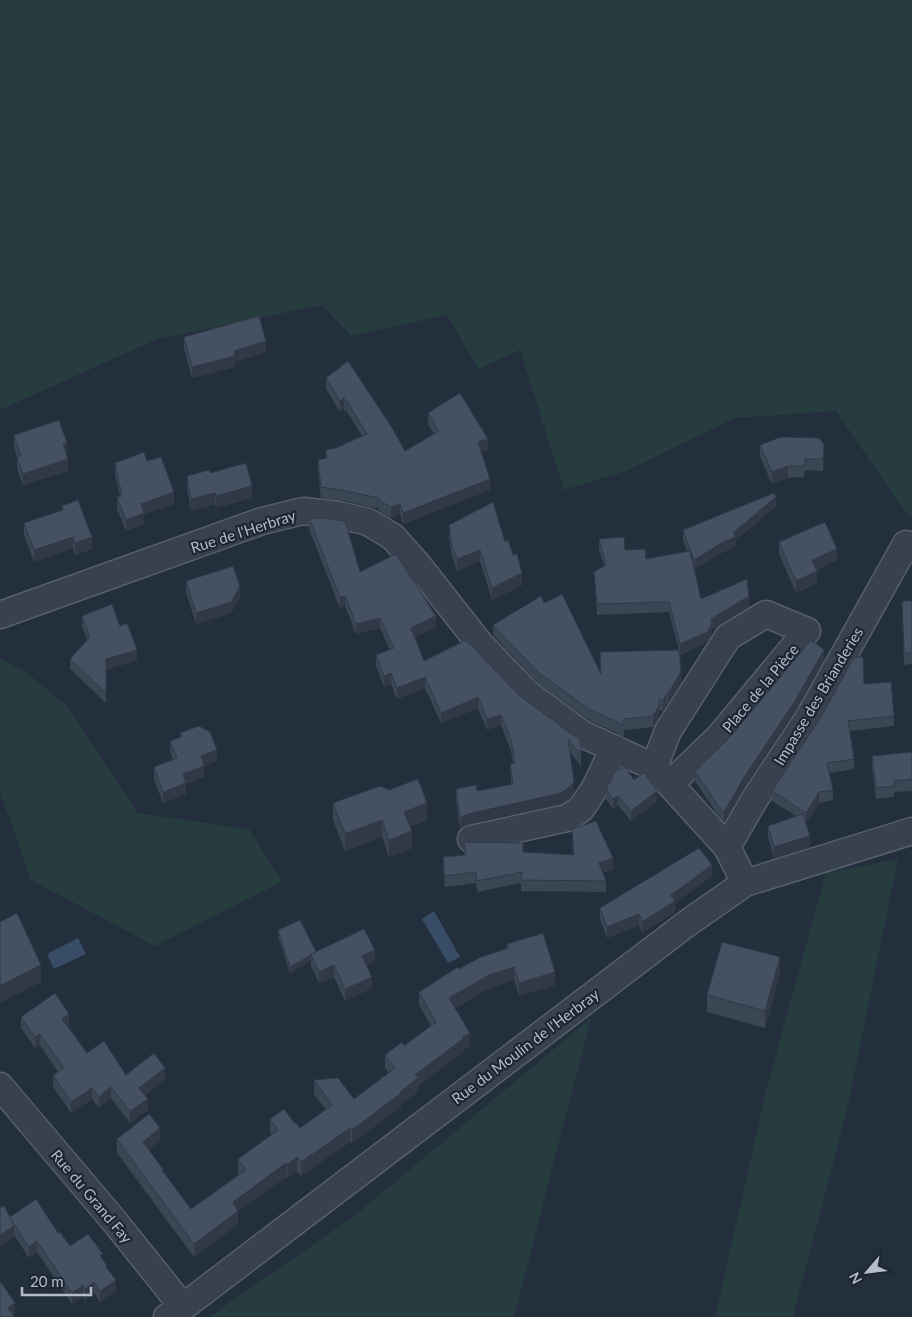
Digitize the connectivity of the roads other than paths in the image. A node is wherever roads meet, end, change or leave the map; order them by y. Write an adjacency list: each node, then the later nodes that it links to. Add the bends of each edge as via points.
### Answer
1 (906, 544): 7 (street, Impasse des Brianderies, via 808,719 756,797)
2 (0, 615): 3 (street, Rue de l'Herbray, via 262,521 304,512 339,515 368,522 393,537 480,644 528,694 582,734)
3 (614, 748): 4 (street, Rue de l'Herbray); 6 (street, via 595,788 574,814)
4 (662, 775): 4 (street, Place de la Pièce, via 668,731 728,637 766,614 807,631 719,737); 7 (street, Rue de l'Herbray)
5 (912, 831): 8 (street, Rue du Moulin de l'Herbray)
6 (471, 839)
7 (728, 847): 8 (street, Rue de l'Herbray)
8 (745, 883): 10 (street, Rue du Moulin de l'Herbray, via 689,922)
9 (0, 1086): 10 (street, Rue du Grand Fay, via 115,1222)
10 (175, 1312)

